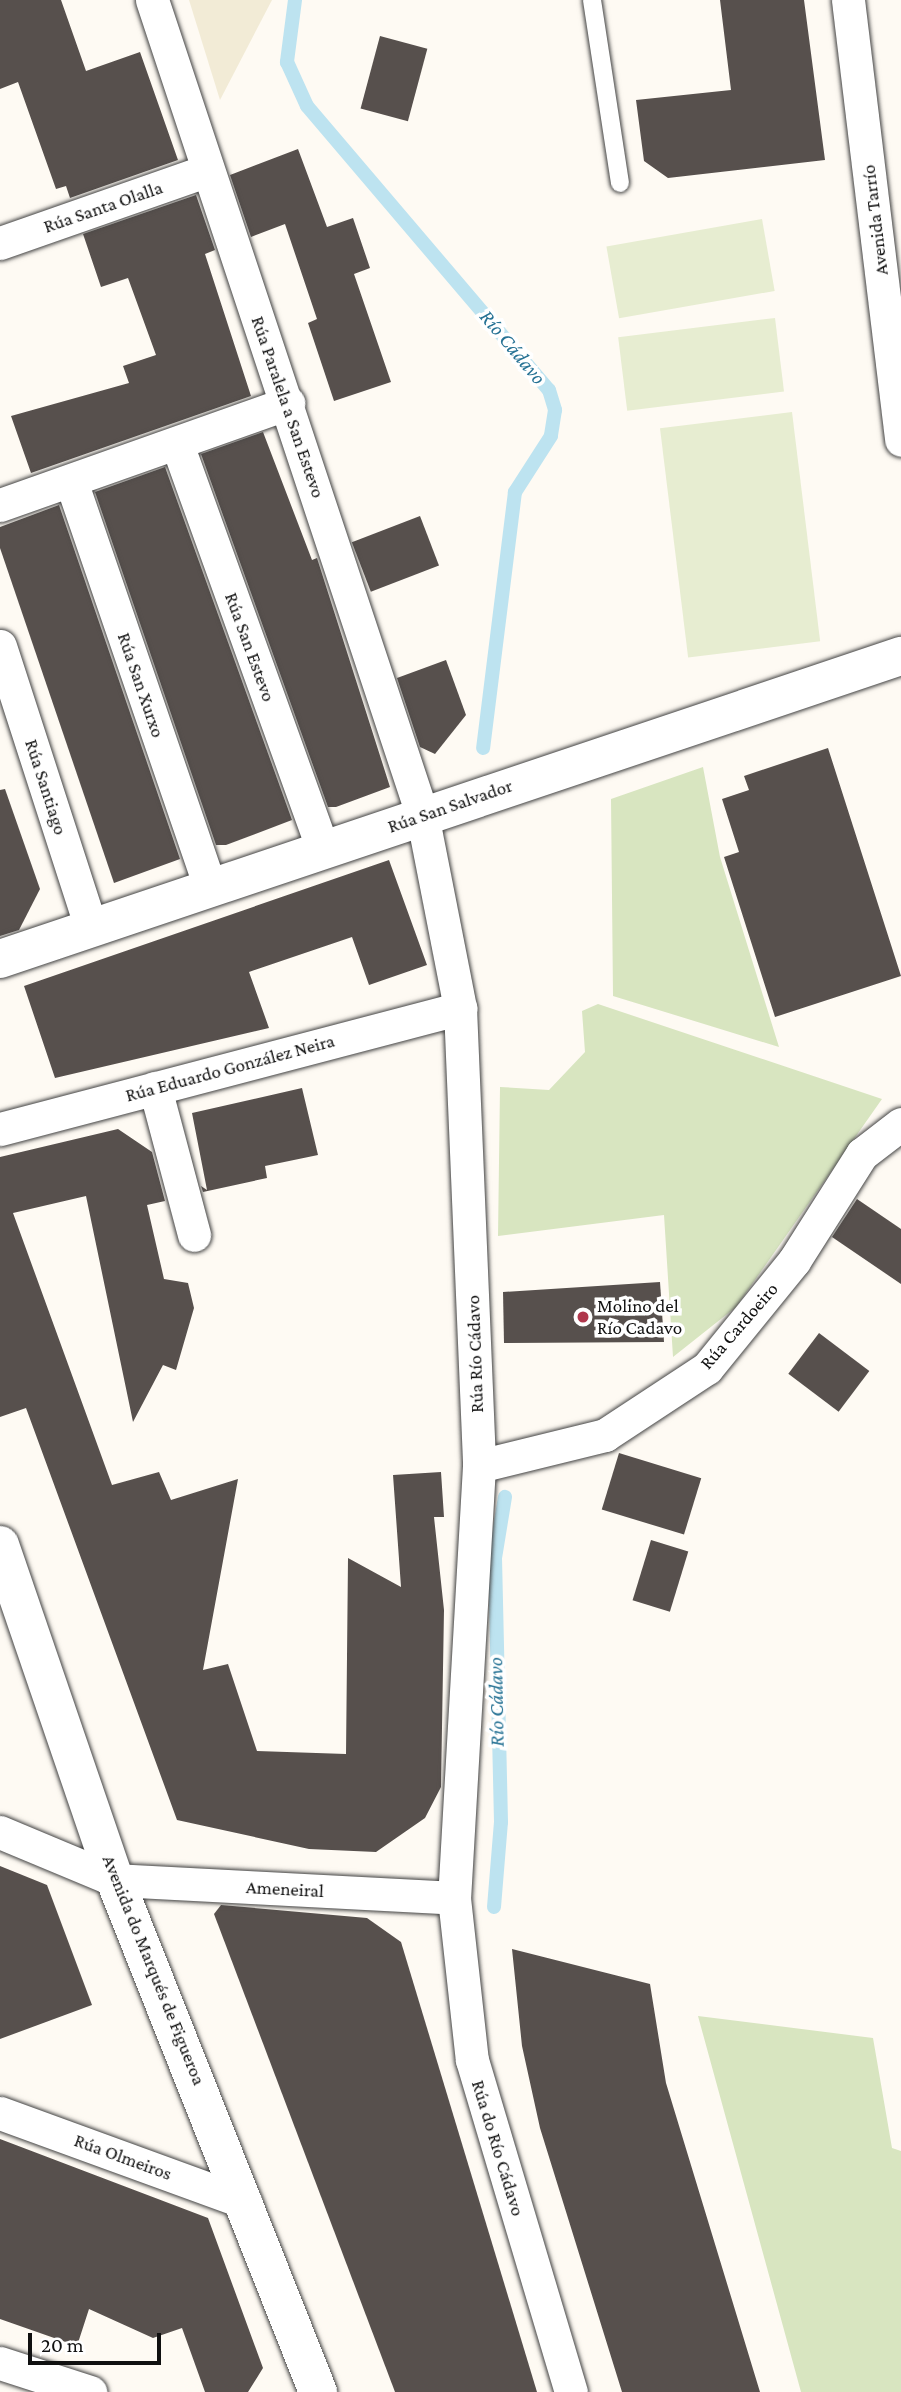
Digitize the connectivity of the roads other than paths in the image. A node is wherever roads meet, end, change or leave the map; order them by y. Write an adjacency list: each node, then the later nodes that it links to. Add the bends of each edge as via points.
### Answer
1 (152, 0): 4 (street, Rúa Paralela a San Estevo)
2 (592, 0): 5 (lane)
3 (848, 0): 8 (street, Avenida Tarrío)
4 (206, 172): 6 (street, Rúa Santa Olalla); 7 (street, Rúa Paralela a San Estevo)
5 (620, 183)
6 (0, 243)
7 (288, 403): 9 (street); 14 (street, Rúa Paralela a San Estevo)
8 (901, 440)
9 (177, 444): 10 (street); 15 (street, Rúa San Estevo)
10 (71, 481): 11 (street); 16 (street, Rúa San Xurxo)
11 (0, 505)
12 (0, 646): 17 (street, Rúa Santiago)
13 (901, 656): 14 (street, Rúa San Salvador)
14 (422, 814): 15 (street, Rúa San Salvador); 19 (street, Rúa Río Cádavo)
15 (323, 850): 16 (street, Rúa San Salvador)
16 (211, 889): 17 (street, Rúa San Salvador)
17 (92, 928): 18 (street, Rúa San Salvador)
18 (0, 959)
19 (460, 1008): 20 (street, Rúa Eduardo González Neira); 24 (street, Rúa Río Cádavo)
20 (155, 1088): 22 (street, Rúa Eduardo González Neira); 23 (street)
21 (901, 1124): 24 (street, Rúa Cardoeiro, via 862,1154 794,1261 708,1368 604,1435)
22 (0, 1129)
23 (194, 1235)
24 (479, 1466): 28 (street, Rúa Río Cádavo)
25 (0, 1545): 27 (street, Avenida do Marqués de Figueroa)
26 (0, 1832): 27 (street, Ameneiral)
27 (115, 1880): 28 (street, Ameneiral); 30 (street, Avenida do Marqués de Figueroa)
28 (454, 1898): 34 (street, Rúa do Río Cádavo, via 472,2060)
29 (0, 2113): 30 (street, Rúa Olmeiros)
30 (245, 2202): 33 (street, Avenida do Marqués de Figueroa)
31 (0, 2363): 32 (street)
32 (90, 2392)
33 (317, 2392)
34 (571, 2392)

